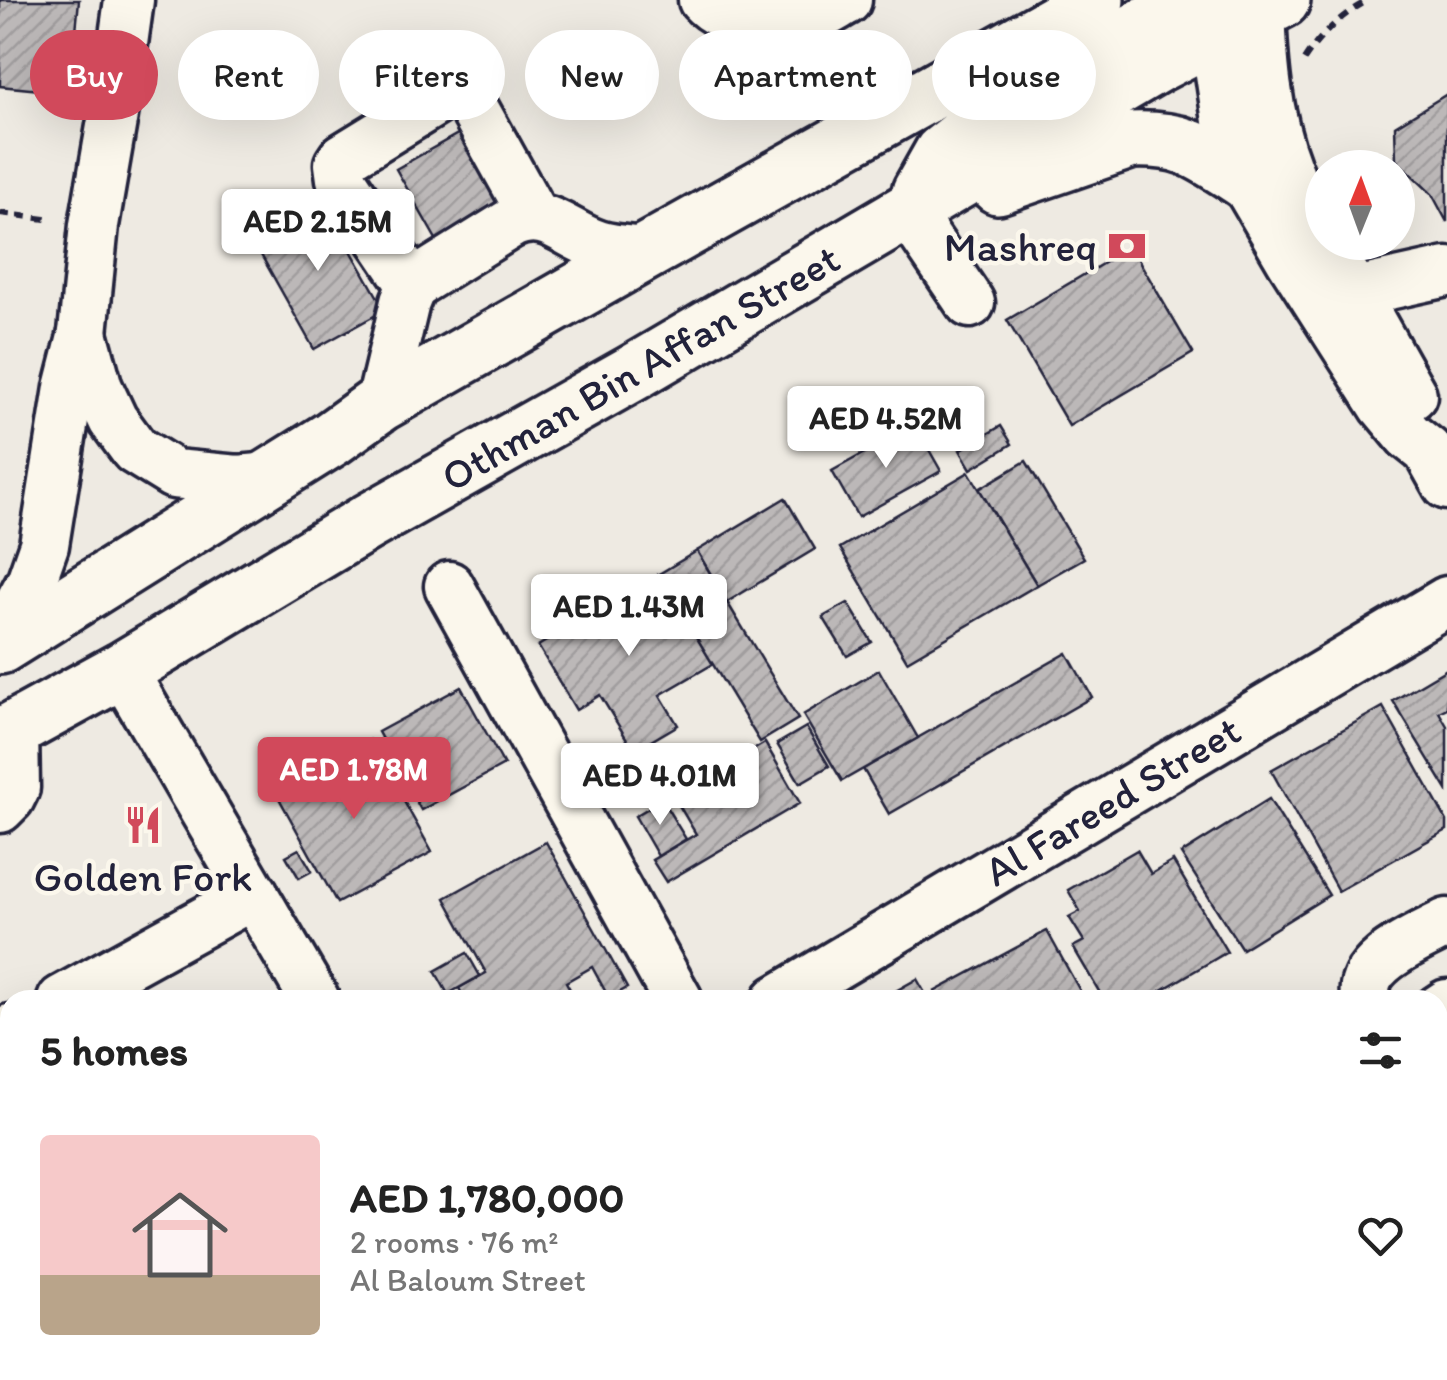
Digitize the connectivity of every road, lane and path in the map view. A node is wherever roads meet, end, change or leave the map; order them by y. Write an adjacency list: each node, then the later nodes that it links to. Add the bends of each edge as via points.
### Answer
1 (129, 0): 13 (street)
2 (702, 0): 3 (street, via 769,25 810,19)
3 (847, 0)
4 (1096, 0): 7 (main road)
5 (1268, 4): 6 (main road, Othman Bin Affan Street); 9 (street, via 1264,77 1286,168)
6 (1201, 12): 8 (street); 10 (main road, Othman Bin Affan Street, via 1156,65)
7 (1050, 18): 14 (main road)
8 (1244, 180): 10 (main road, via 1184,144 1132,140); 22 (street, via 1384,406)
9 (1305, 207)
10 (909, 212): 19 (street); 27 (main road, Othman Bin Affan Street, via 352,530)
11 (0, 213): 13 (path)
12 (534, 216): 14 (street, via 602,246); 17 (street); 17 (street, via 468,98 447,94 339,164 341,178)
13 (94, 225): 20 (street)
14 (646, 252): 21 (main road)
15 (1336, 260): 18 (street)
16 (1446, 273): 18 (street)
17 (412, 285): 21 (street)
18 (1356, 292): 22 (street, via 1419,410)
19 (970, 303)
20 (84, 334): 23 (street, via 98,388 135,450 174,474); 26 (street, via 68,388 44,545)
21 (381, 403): 23 (main road)
22 (1441, 471)
23 (270, 476): 26 (main road)
24 (449, 586): 34 (street)
25 (1447, 601): 35 (street, Al Fareed Street)
26 (0, 642)
27 (122, 670): 28 (main road, Othman Bin Affan Street); 30 (street)
28 (7, 733): 29 (street, via 15,788)
29 (0, 808)
30 (254, 894): 32 (street); 33 (street)
31 (1447, 923): 36 (street, via 1378,962)
32 (80, 990)
33 (309, 990)
34 (672, 990)
35 (794, 990)
36 (1364, 990)

